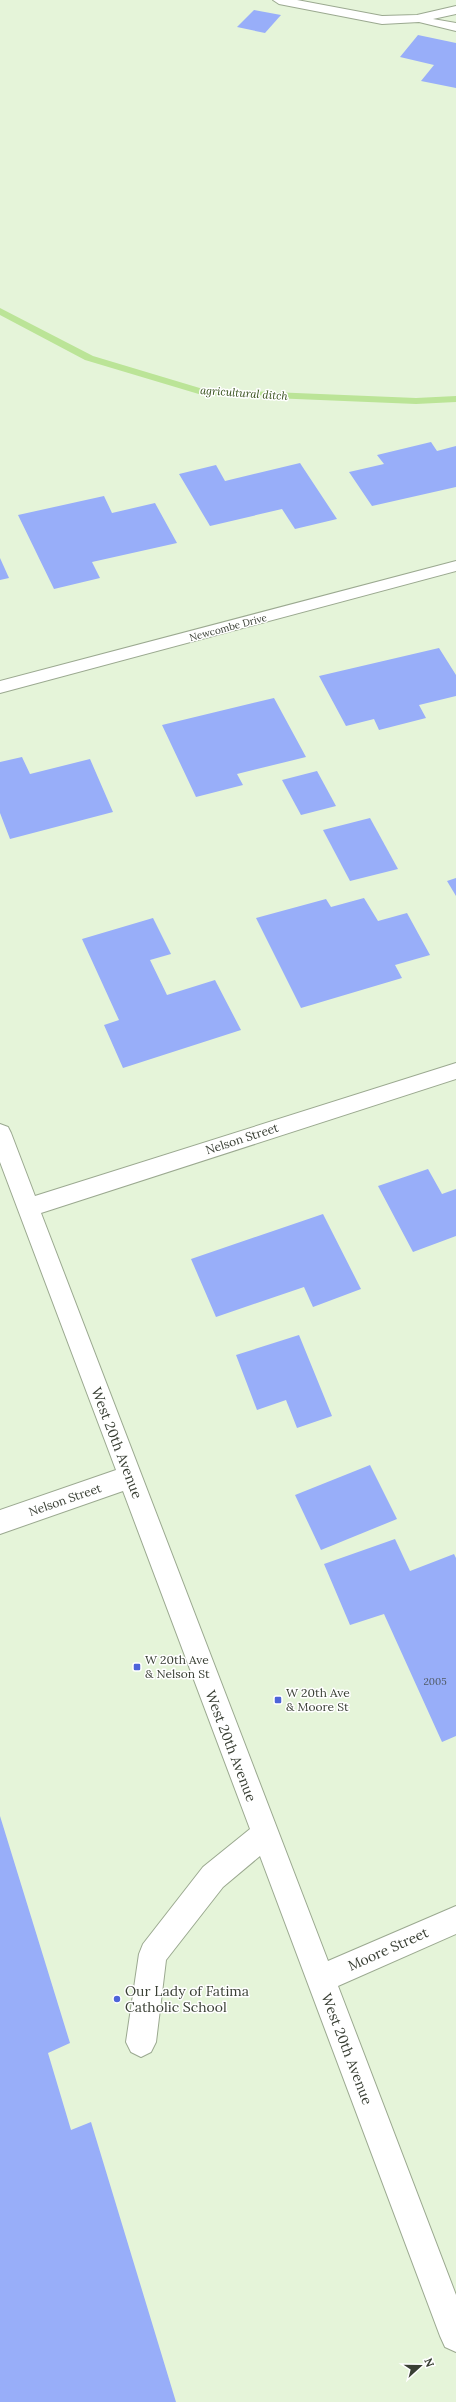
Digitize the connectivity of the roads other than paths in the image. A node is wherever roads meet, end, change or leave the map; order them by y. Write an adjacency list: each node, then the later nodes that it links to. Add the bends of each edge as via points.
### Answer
1 (279, 0): 3 (street, via 382,20)
2 (456, 10): 3 (street)
3 (417, 19): 4 (street)
4 (456, 27)
5 (456, 566): 6 (street, Newcombe Drive)
6 (0, 687)
7 (456, 1071): 9 (street, Nelson Street)
8 (0, 1133): 9 (street, West 20th Avenue)
9 (28, 1208): 10 (street, West 20th Avenue)
10 (130, 1477): 11 (street, Nelson Street); 12 (street, West 20th Avenue)
11 (0, 1522)
12 (264, 1834): 14 (street, West 20th Avenue); 15 (street, via 213,1877 153,1954)
13 (456, 1920): 14 (street, Moore Street)
14 (320, 1979): 16 (street, West 20th Avenue)
15 (141, 2042)
16 (456, 2336)

